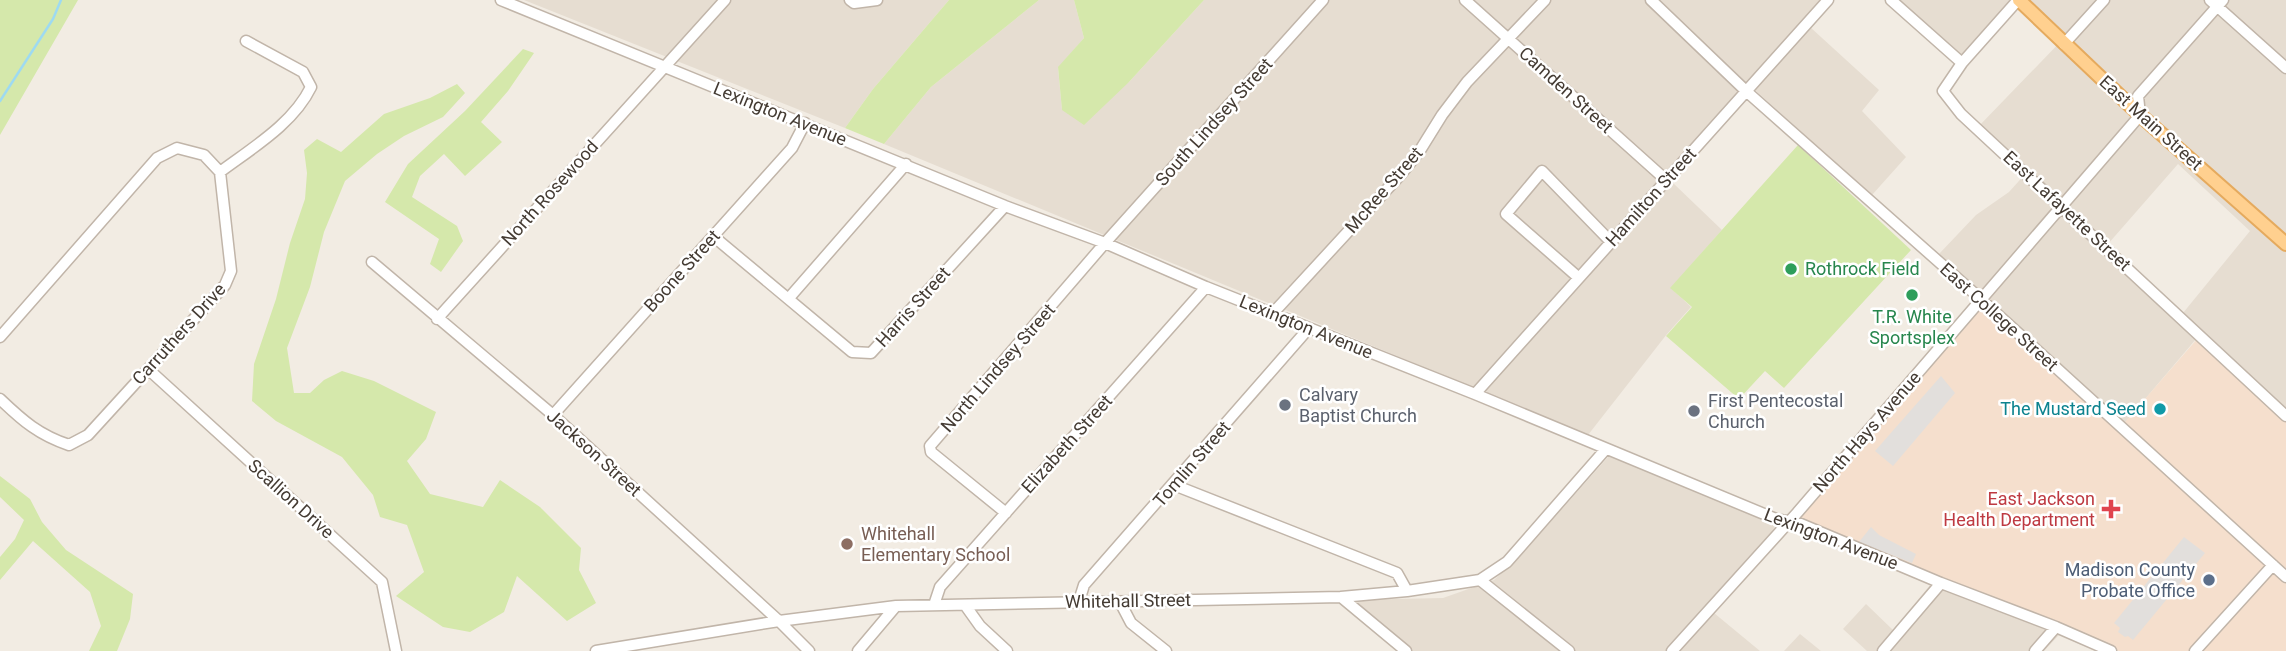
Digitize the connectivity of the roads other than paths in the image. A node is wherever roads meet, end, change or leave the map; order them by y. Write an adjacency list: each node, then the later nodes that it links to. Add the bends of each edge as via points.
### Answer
1 (501, 0): 18 (street, Lexington Avenue)
2 (726, 0): 18 (street, North Rosewood)
3 (850, 0): 4 (street)
4 (877, 0)
5 (1324, 0): 30 (street, South Lindsey Street)
6 (1465, 0): 14 (street, Camden Street)
7 (1545, 0): 14 (street, McRee Street)
8 (1651, 0): 20 (street, East College Street)
9 (1828, 0): 20 (street, Hamilton Street)
10 (1891, 0): 17 (street)
11 (2019, 0): 16 (main road, East Main Street); 17 (street)
12 (2104, 0): 16 (street)
13 (2217, 2): 19 (street); 21 (street, via 2138,96)
14 (1509, 39): 25 (street, Camden Street); 37 (street, McRee Street, via 1466,82 1402,173)
15 (246, 41): 24 (street, via 303,72 311,87 280,126)
16 (2064, 44): 21 (main road, East Main Street)
17 (1962, 63): 27 (street, East Lafayette Street, via 1943,91 1961,114)
18 (663, 68): 22 (street, Lexington Avenue); 38 (street, North Rosewood)
19 (2286, 68)
20 (1746, 91): 25 (street, Hamilton Street); 36 (street, East College Street)
21 (2140, 115): 27 (street, North Hays Avenue); 31 (main road, East Main Street)
22 (805, 123): 23 (street, Lexington Avenue); 28 (street, Boone Street, via 792,148)
23 (906, 164): 26 (street, Lexington Avenue); 35 (street)
24 (220, 172): 40 (street, via 204,155 177,148 157,158); 41 (street, Carruthers Drive, via 228,278)
25 (1666, 180): 29 (street, Hamilton Street)
26 (1005, 206): 30 (street, Lexington Avenue); 35 (street, Harris Street, via 871,353 852,352)
27 (2062, 206): 36 (street, North Hays Avenue); 45 (street, East Lafayette Street)
28 (713, 236): 35 (street, Harris Street); 44 (street, Boone Street)
29 (1611, 242): 33 (street, Hamilton Street); 33 (street, via 1542,171 1506,214)
30 (1105, 243): 34 (street, Lexington Avenue); 48 (street, North Lindsey Street, via 930,446 931,452)
31 (2286, 244)
32 (372, 262): 38 (street, Jackson Street)
33 (1579, 278): 42 (street, Hamilton Street)
34 (1206, 287): 37 (street, Lexington Avenue); 48 (street, Elizabeth Street)
35 (789, 298)
36 (1981, 300): 49 (street, North Hays Avenue); 50 (street, East College Street)
37 (1274, 313): 39 (street, Lexington Avenue)
38 (437, 319): 44 (street, Jackson Street)
39 (1309, 328): 42 (street, Lexington Avenue); 47 (street, Tomlin Street)
40 (0, 337)
41 (148, 369): 43 (street, Carruthers Drive, via 88,435 69,445 46,437); 63 (street, Scallion Drive, via 382,582)
42 (1475, 394): 46 (street, Lexington Avenue)
43 (0, 399)
44 (552, 415): 61 (street, Jackson Street)
45 (2286, 416)
46 (1605, 450): 49 (street, Lexington Avenue); 52 (street, Whitehall Street, via 1507,562)
47 (1174, 485): 54 (street, via 1397,573); 56 (street, Tomlin Street, via 1084,585)
48 (1006, 513): 60 (street, Elizabeth Street, via 940,587)
49 (1790, 521): 53 (street, Lexington Avenue); 71 (street, North Hays Avenue)
50 (2273, 565): 51 (street, East College Street); 75 (street)
51 (2286, 577)
52 (1479, 580): 54 (street, Whitehall Street); 70 (street)
53 (1941, 583): 62 (street, Lexington Avenue); 72 (street)
54 (1407, 591): 55 (street, Whitehall Street)
55 (1341, 597): 57 (street, Whitehall Street); 69 (street)
56 (1079, 601): 57 (street, Whitehall Street); 58 (street, Whitehall Street)
57 (1120, 603): 68 (street, via 1131,623)
58 (965, 605): 60 (street, Whitehall Street); 67 (street)
59 (896, 606): 60 (street, Whitehall Street); 61 (street, Whitehall Street); 66 (street)
60 (934, 606)
61 (779, 621): 64 (street, Whitehall Street); 65 (street, Jackson Street)
62 (2056, 627): 73 (street); 74 (street, Lexington Avenue)
63 (396, 651)
64 (596, 651)
65 (809, 651)
66 (858, 651)
67 (1007, 651)
68 (1166, 651)
69 (1406, 651)
70 (1569, 651)
71 (1672, 651)
72 (1883, 651)
73 (2035, 651)
74 (2111, 651)
75 (2195, 651)

